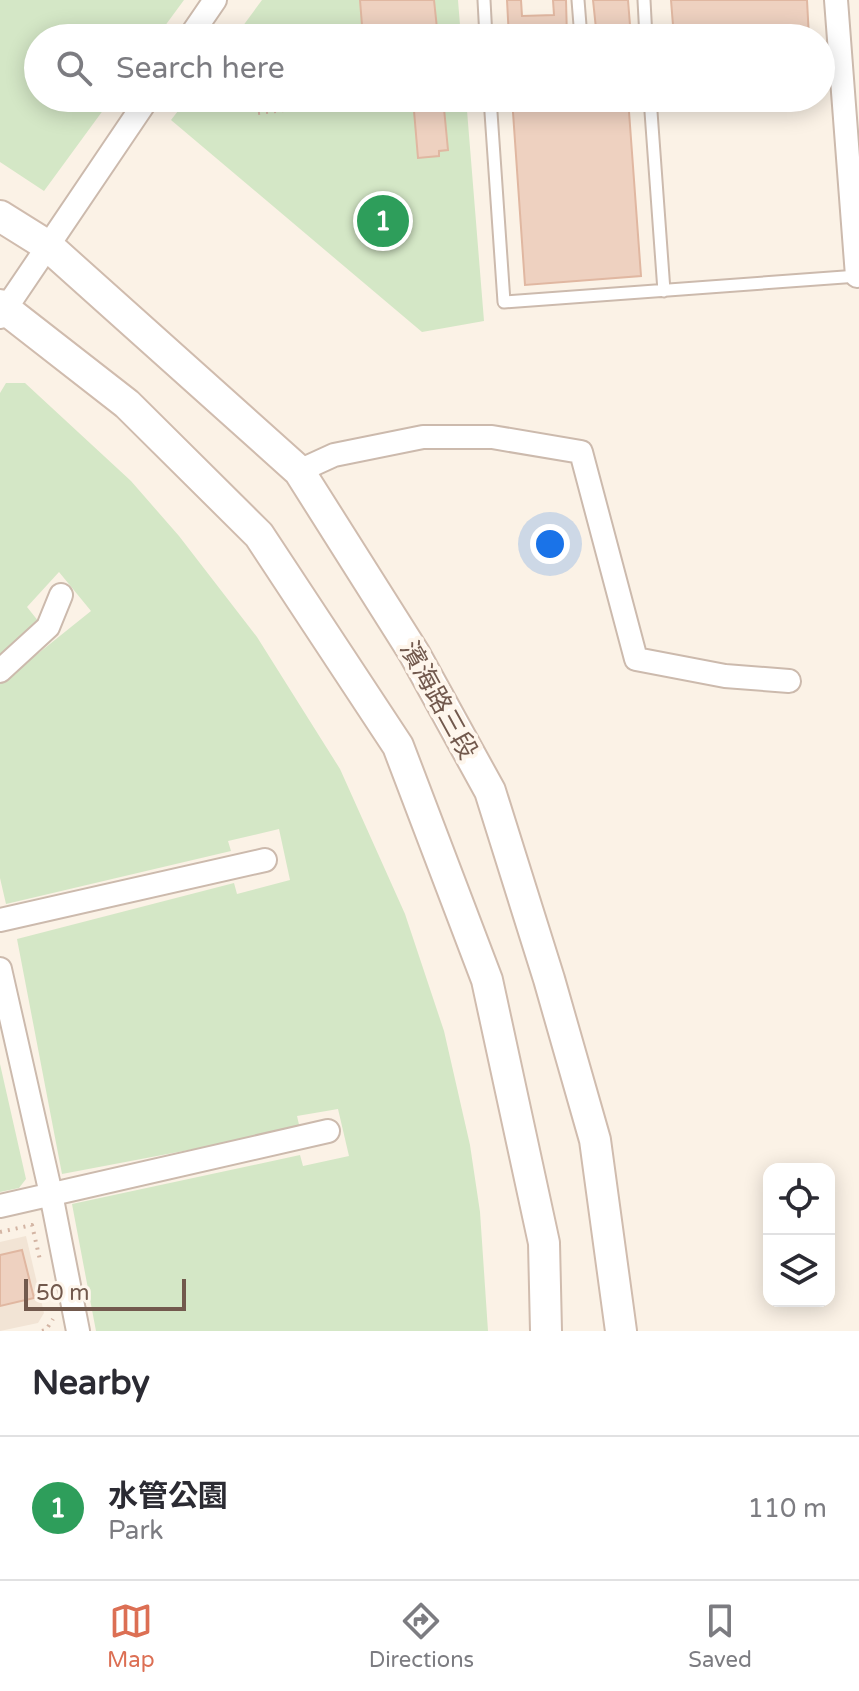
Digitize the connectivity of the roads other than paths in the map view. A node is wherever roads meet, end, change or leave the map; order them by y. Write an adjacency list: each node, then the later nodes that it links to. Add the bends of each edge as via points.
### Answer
1 (215, 0): 6 (street)
2 (484, 0): 7 (lane)
3 (578, 0): 8 (lane)
4 (644, 0): 9 (lane)
5 (836, 0): 15 (street)
6 (199, 24)
7 (485, 24)
8 (580, 24)
9 (645, 24)
10 (139, 112): 14 (street)
11 (491, 112): 16 (lane, via 504,302)
12 (651, 112): 16 (lane)
13 (0, 216): 14 (street, 濱海路三段)
14 (48, 246): 17 (street); 18 (street, 濱海路三段)
15 (858, 276): 16 (lane)
16 (664, 291)
17 (2, 310): 29 (street, via 127,404 259,535 398,746 487,980 544,1243)
18 (299, 471): 21 (street, via 334,455 423,437 492,437 581,452 636,659 725,676); 30 (street, 濱海路三段, via 414,653 490,791 595,1140)
19 (61, 595): 20 (street, via 48,627)
20 (0, 671)
21 (789, 681)
22 (265, 860): 23 (street)
23 (0, 920)
24 (0, 969): 26 (street)
25 (328, 1131): 26 (street)
26 (51, 1194): 27 (street); 28 (street)
27 (0, 1206)
28 (78, 1331)
29 (546, 1331)
30 (621, 1331)

